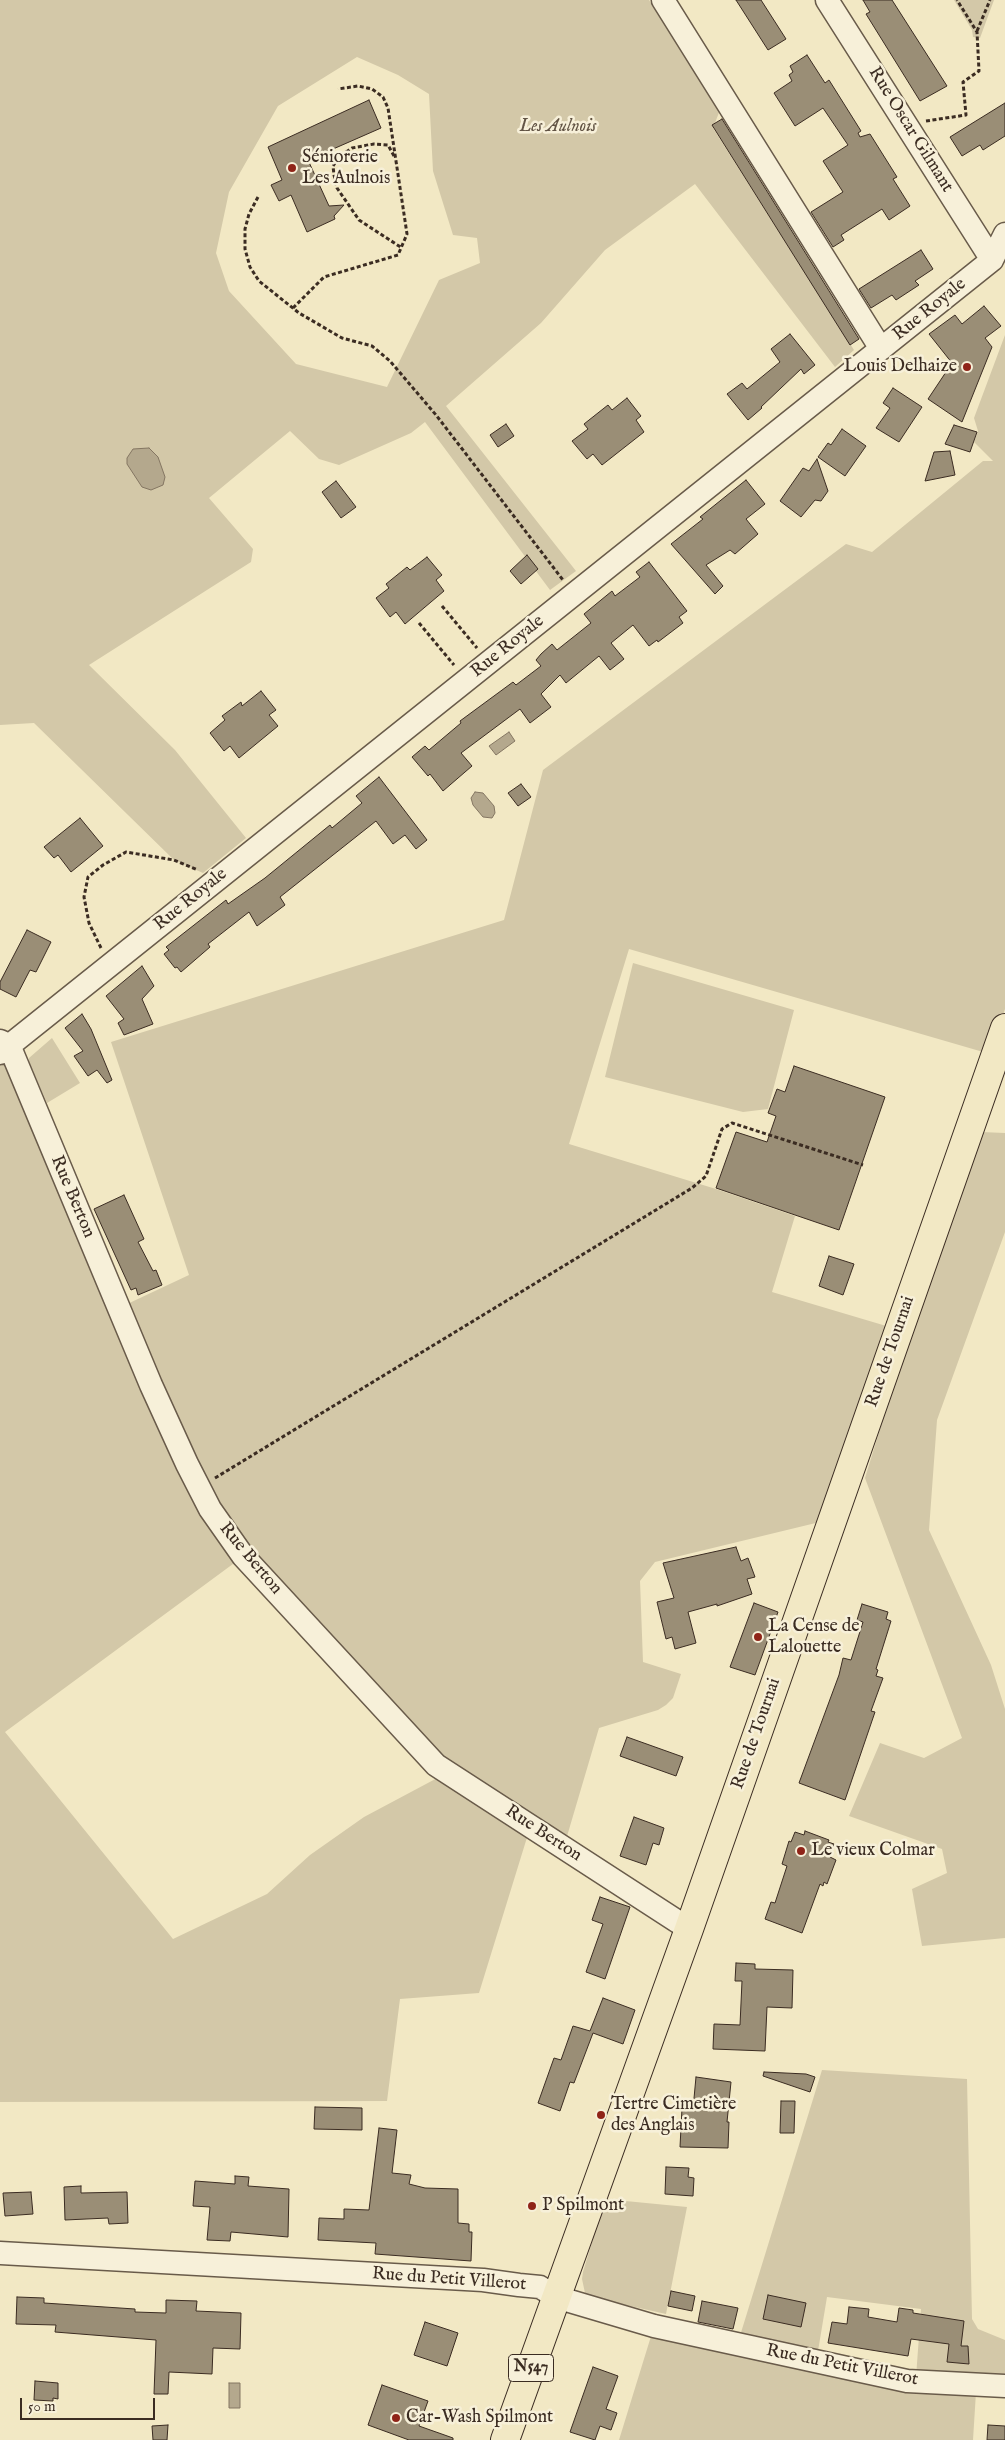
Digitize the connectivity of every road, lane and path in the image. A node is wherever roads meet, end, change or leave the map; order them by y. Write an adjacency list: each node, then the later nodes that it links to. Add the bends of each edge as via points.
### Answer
1 (663, 0): 14 (street)
2 (827, 0): 7 (street, Rue Oscar Gilmant)
3 (958, 0): 5 (path)
4 (990, 0): 5 (path)
5 (977, 32): 7 (path, via 979,71 963,82 966,115)
6 (338, 89): 8 (path, via 358,86 372,89 383,97 388,108)
7 (906, 124): 12 (street, Rue Oscar Gilmant)
8 (395, 158): 11 (path, via 407,234); 11 (path, via 388,145 374,144 352,148 333,166 337,188 359,220)
9 (258, 197): 13 (path, via 245,229 245,249 250,267 259,281)
10 (1005, 234): 12 (street, Rue Royale)
11 (402, 248): 13 (path, via 398,255 324,277)
12 (999, 263): 14 (street, Rue Royale)
13 (292, 308): 15 (path, via 342,338 372,346 390,361)
14 (881, 349): 15 (street, Rue Royale)
15 (574, 594): 18 (street, Rue Royale)
16 (442, 606): 18 (path)
17 (419, 623): 19 (path)
18 (488, 663): 19 (street, Rue Royale)
19 (466, 680): 20 (street, Rue Royale)
20 (216, 880): 21 (street, Rue Royale); 21 (path, via 174,860 126,852 88,877 84,897 93,935)
21 (111, 964): 23 (street, Rue Royale)
22 (1005, 1028): 26 (main road, Rue de Tournai / N547)
23 (3, 1046): 25 (street, Rue Berton, via 151,1386)
24 (863, 1165): 25 (path, via 732,1122 722,1129 706,1176 692,1188)
25 (199, 1487): 26 (street, Rue Berton, via 243,1556 436,1765)
26 (689, 1929): 28 (main road, Rue de Tournai / N547)
27 (0, 2253): 28 (street, Rue du Petit Villerot, via 483,2280 540,2287)
28 (556, 2297): 29 (street, Rue du Petit Villerot, via 654,2326 907,2381); 30 (main road, N547)
29 (1005, 2386)
30 (505, 2440)

